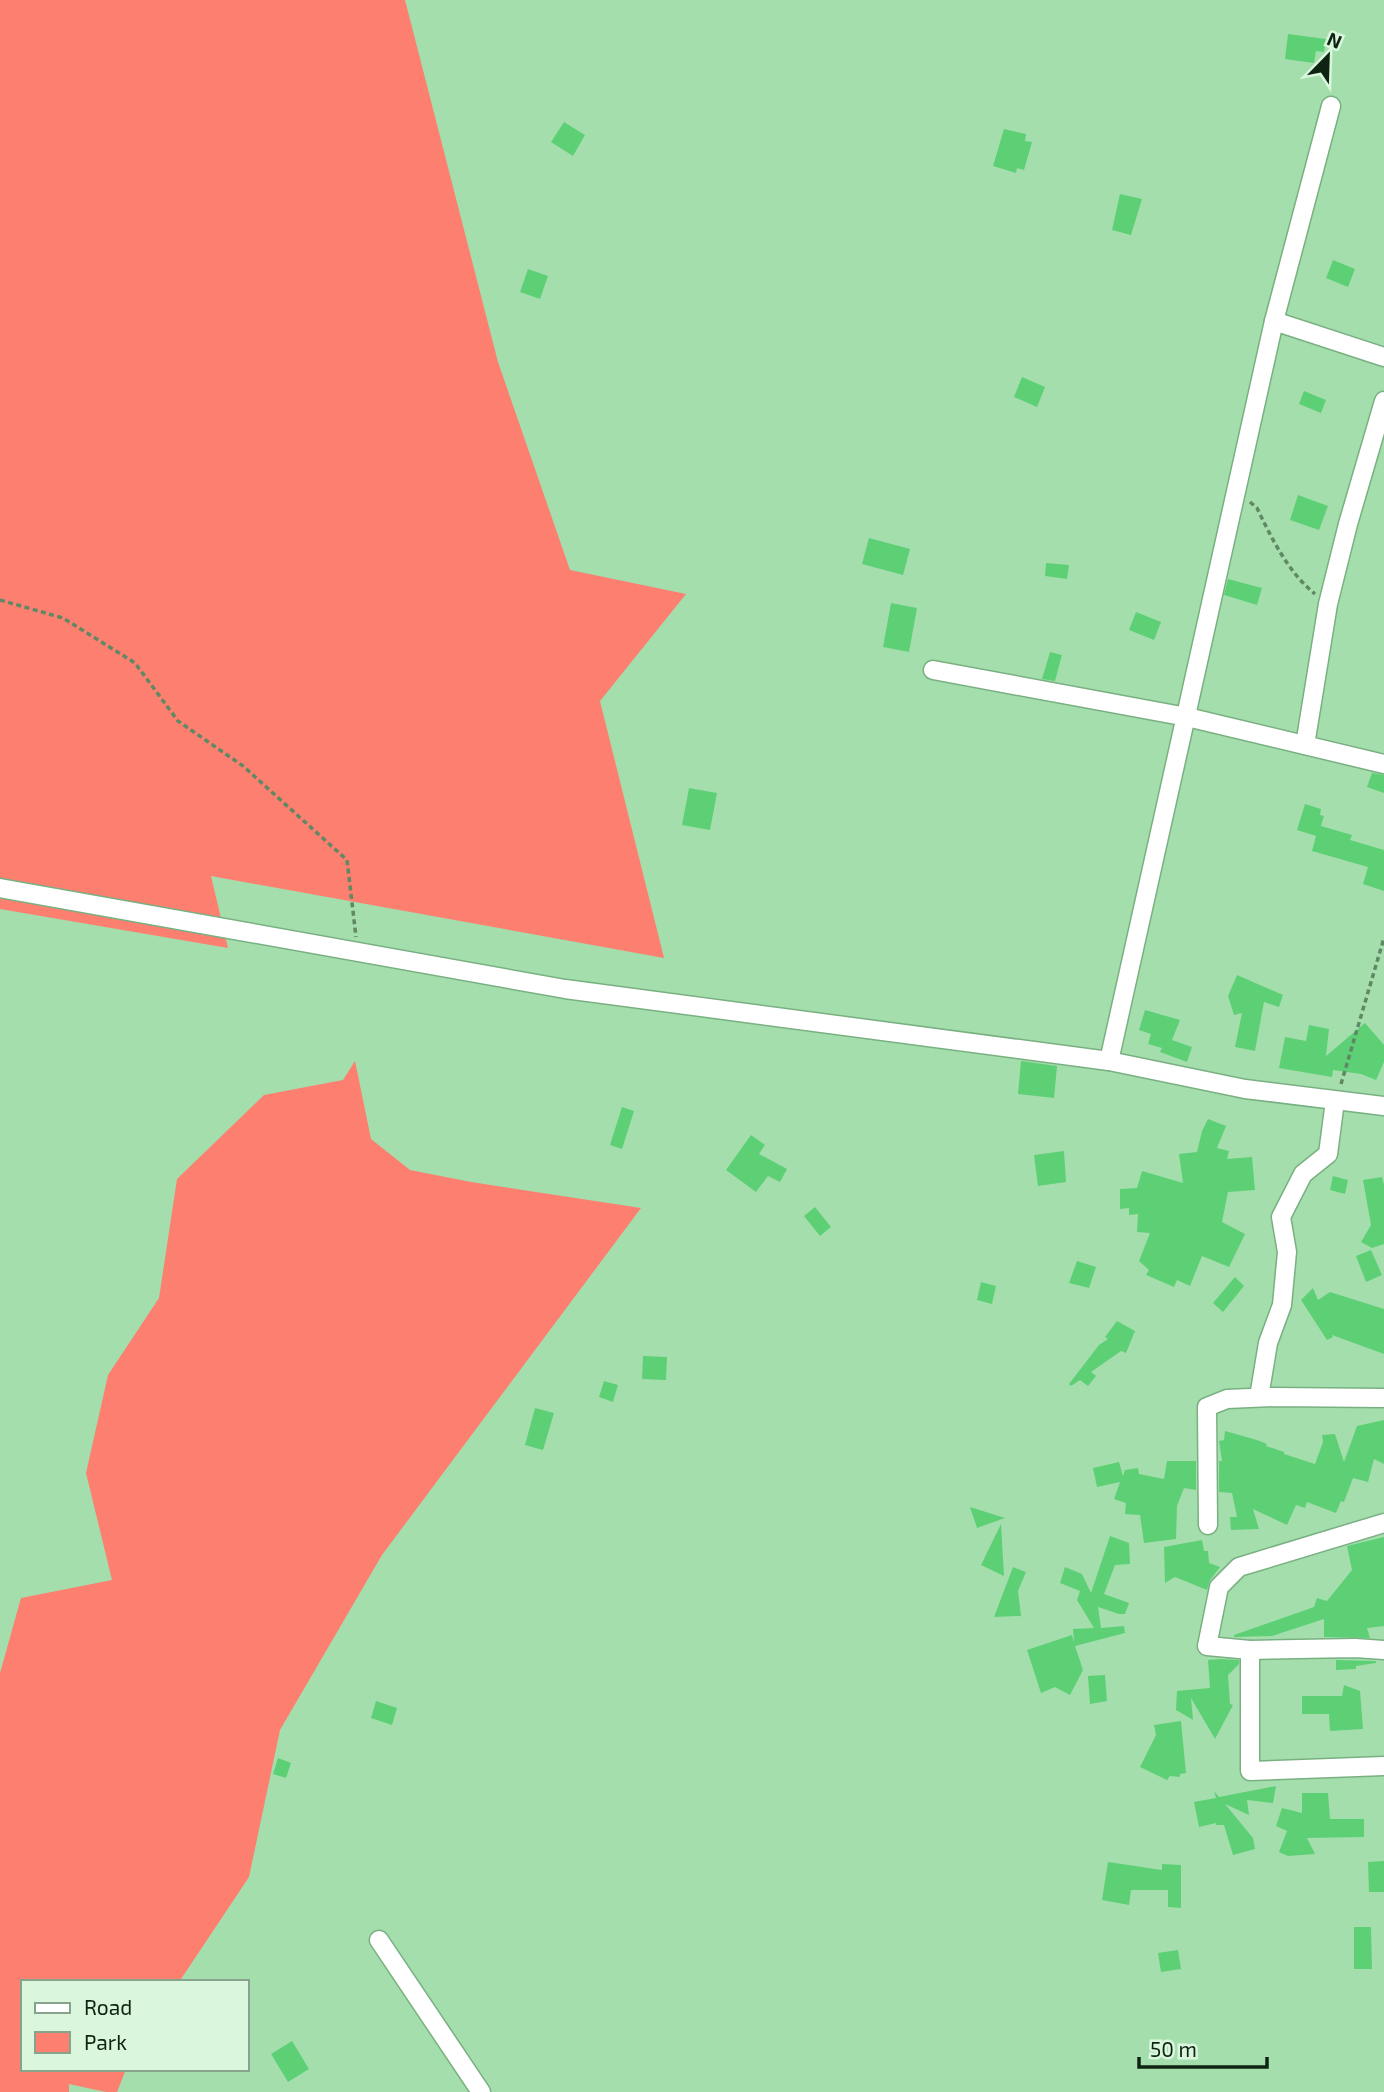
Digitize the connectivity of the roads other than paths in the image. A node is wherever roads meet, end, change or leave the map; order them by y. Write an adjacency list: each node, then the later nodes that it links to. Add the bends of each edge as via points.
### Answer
1 (1331, 106): 2 (street)
2 (1274, 321): 3 (street); 6 (street)
3 (1384, 357)
4 (1384, 401): 7 (street, via 1328,604)
5 (933, 670): 6 (street)
6 (1187, 717): 7 (street); 10 (street)
7 (1305, 746): 8 (street)
8 (1384, 764)
9 (0, 888): 10 (street, via 565,989)
10 (1109, 1061): 11 (street, via 1245,1089)
11 (1335, 1101): 12 (street); 13 (street, via 1328,1154 1303,1174 1281,1217 1287,1252 1282,1305 1268,1343)
12 (1384, 1106)
13 (1258, 1397): 14 (street); 16 (street, via 1227,1399 1207,1407)
14 (1384, 1398)
15 (1384, 1523): 17 (street, via 1238,1567 1219,1587 1207,1646)
16 (1208, 1525)
17 (1250, 1650): 18 (street); 19 (street, via 1250,1771)
18 (1384, 1650)
19 (1384, 1766)
20 (379, 1940): 21 (street)
21 (481, 2092)

